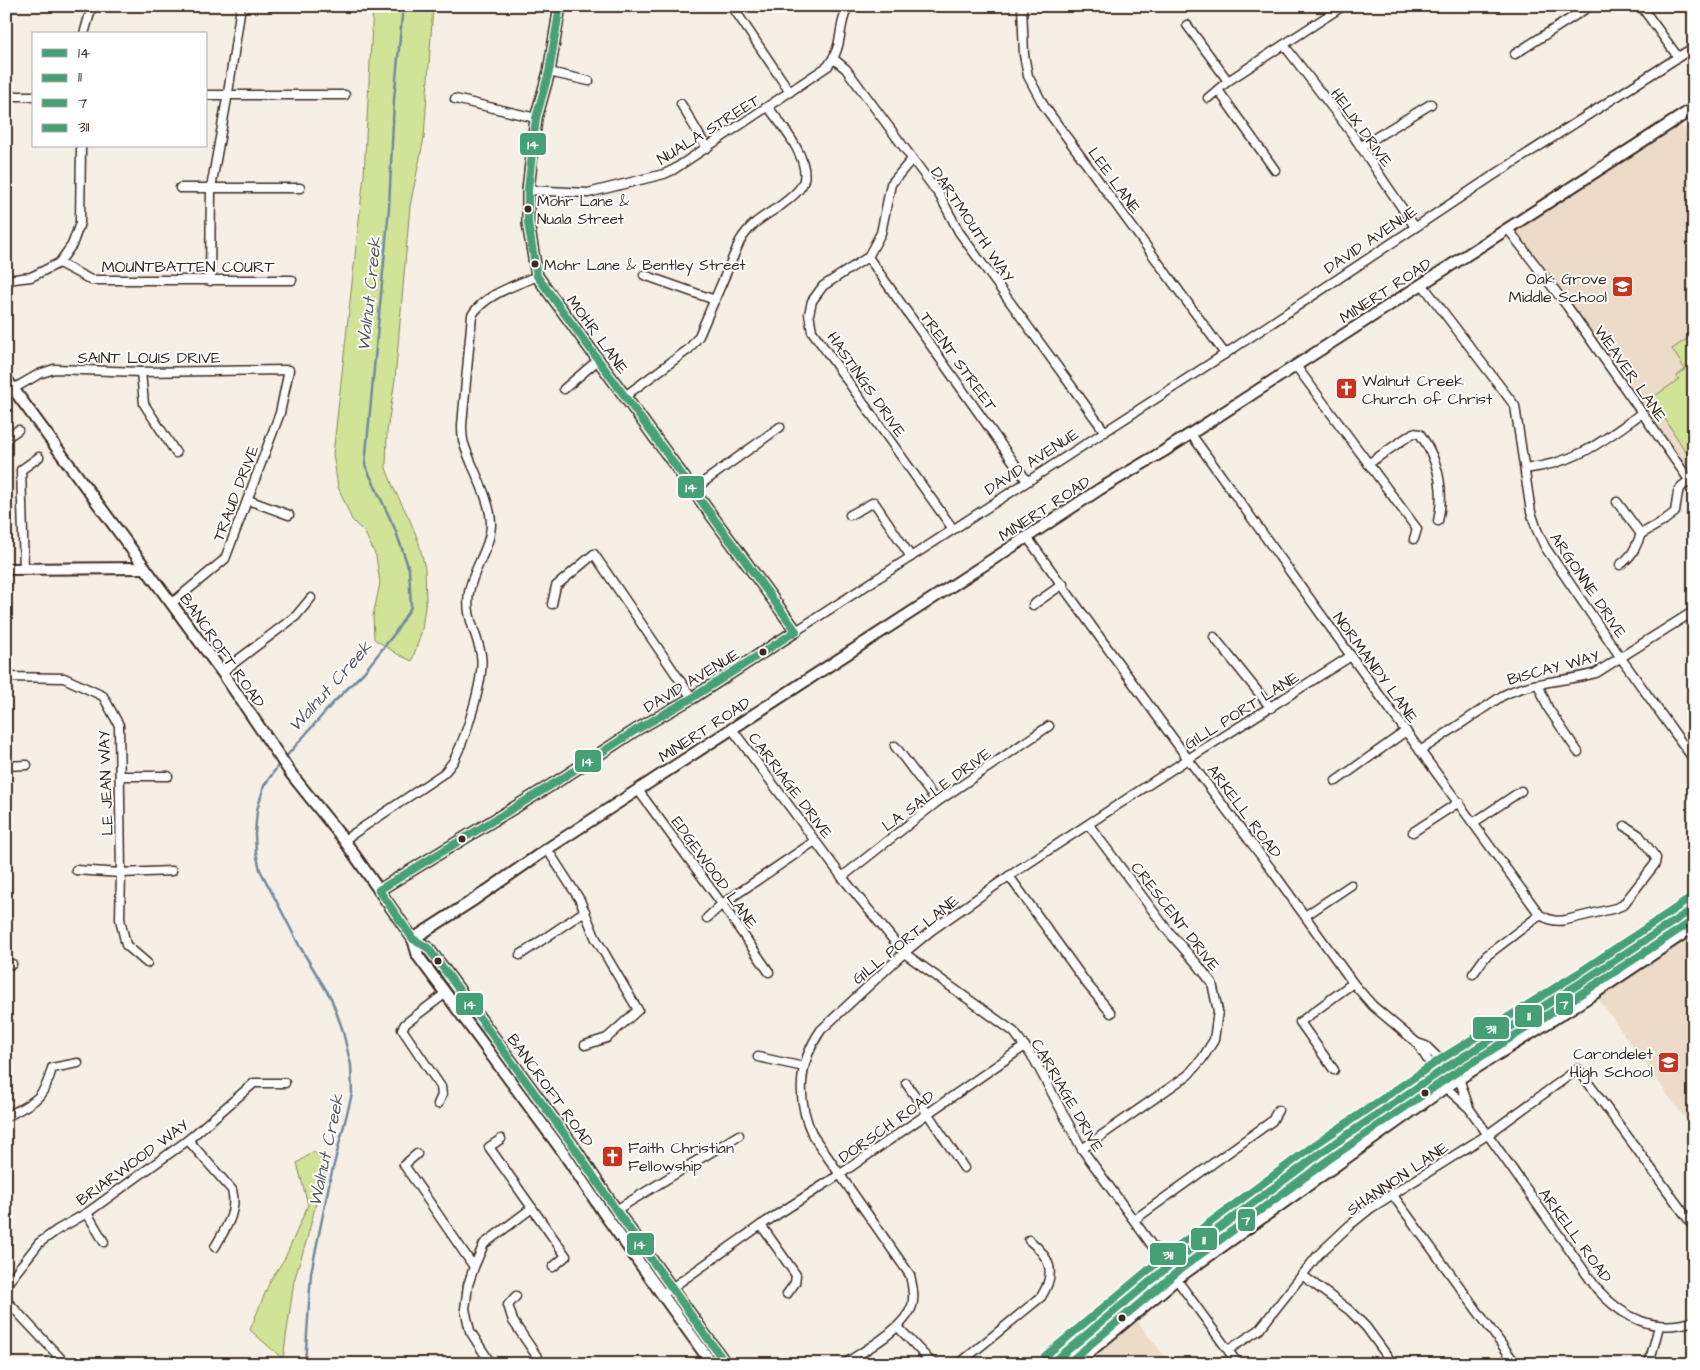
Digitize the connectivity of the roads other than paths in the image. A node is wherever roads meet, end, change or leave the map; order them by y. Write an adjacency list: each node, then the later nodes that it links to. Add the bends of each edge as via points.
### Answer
1 (92, 6): 11 (street)
2 (241, 6): 22 (street)
3 (560, 6): 17 (street, MOHR LANE)
4 (732, 6): 21 (street)
5 (848, 6): 16 (street)
6 (1022, 6): 54 (street, LEE LANE, via 1028,76 1044,106)
7 (1343, 6): 12 (street)
8 (1590, 6): 14 (street)
9 (1641, 6): 15 (street)
10 (1187, 24): 19 (street)
11 (85, 32)
12 (1284, 45): 19 (street); 34 (street, HELIX DRIVE)
13 (1694, 47): 15 (street, DAVID AVENUE)
14 (1515, 54)
15 (1678, 57): 43 (street, DAVID AVENUE)
16 (834, 59): 21 (street, NUALA STREET); 37 (street, DARTMOUTH WAY, via 846,69)
17 (549, 72): 18 (street); 33 (street, MOHR LANE)
18 (589, 81)
19 (1228, 81): 20 (street)
20 (1218, 90): 27 (street); 38 (street)
21 (790, 92): 31 (street, NUALA STREET)
22 (228, 93): 23 (street); 24 (street); 40 (street)
23 (208, 94)
24 (345, 95)
25 (6, 96): 26 (street)
26 (32, 96)
27 (1208, 98)
28 (455, 99): 33 (street)
29 (680, 104): 36 (street)
30 (1431, 104): 34 (street)
31 (768, 107): 36 (street, NUALA STREET); 53 (street, via 798,148 804,167 803,183 790,199 749,226)
32 (1694, 108): 44 (street, MINERT ROAD)
33 (536, 118): 42 (street, MOHR LANE)
34 (1360, 147): 43 (street, HELIX DRIVE)
35 (81, 148): 46 (street, via 80,223 72,245)
36 (707, 148): 42 (street, NUALA STREET, via 664,174 588,193)
37 (912, 158): 45 (street, HASTINGS DRIVE, via 891,184 881,233); 66 (street, DARTMOUTH WAY, via 940,196 959,232)
38 (1275, 170)
39 (180, 188): 40 (street)
40 (211, 188): 41 (street); 51 (street)
41 (300, 188)
42 (528, 190): 48 (street, MOHR LANE, via 528,223)
43 (1416, 227): 54 (street, DAVID AVENUE)
44 (1508, 229): 52 (street, MINERT ROAD); 63 (street, WEAVER LANE)
45 (868, 257): 73 (street, TRENT STREET); 81 (street, HASTINGS DRIVE, via 823,286 812,302 809,314 812,331)
46 (59, 264): 49 (street, via 31,277); 51 (street, MOUNTBATTEN COURT, via 91,280)
47 (644, 275): 53 (street)
48 (537, 276): 55 (street, MOHR LANE); 126 (street, via 487,299 472,315 463,442 491,524 489,540 469,593 469,620 481,654 482,670 463,739 455,760 444,773)
49 (6, 280)
50 (292, 280): 51 (street, MOUNTBATTEN COURT)
51 (210, 281)
52 (1422, 284): 56 (street, MINERT ROAD); 72 (street, ARGONNE DRIVE, via 1515,406)
53 (715, 300): 62 (street, via 699,336 689,349)
54 (1225, 354): 66 (street, DAVID AVENUE)
55 (598, 360): 60 (street); 62 (street, MOHR LANE)
56 (1296, 366): 67 (street, MINERT ROAD); 71 (street)
57 (289, 370): 58 (street, SAINT LOUIS DRIVE); 76 (street, TRAUD DRIVE, via 280,412)
58 (142, 372): 61 (street, SAINT LOUIS DRIVE, via 54,369); 69 (street, via 144,404)
59 (6, 379): 61 (street, BANCROFT ROAD)
60 (564, 389)
61 (13, 390): 87 (street, BANCROFT ROAD)
62 (625, 396): 75 (street, MOHR LANE)
63 (1642, 413): 72 (street, via 1577,456); 74 (street, WEAVER LANE)
64 (780, 427): 75 (street)
65 (18, 430): 68 (street)
66 (1105, 432): 73 (street, DAVID AVENUE)
67 (1191, 434): 83 (street, MINERT ROAD); 98 (street, NORMANDY LANE)
68 (6, 438)
69 (176, 452)
70 (39, 457): 89 (street, via 21,470)
71 (1368, 464): 80 (street, via 1413,433 1420,434 1430,449 1438,473 1441,506); 84 (street, via 1417,529)
72 (1525, 469): 99 (street, ARGONNE DRIVE, via 1531,512 1541,538)
73 (1027, 481): 81 (street, DAVID AVENUE)
74 (1692, 482): 82 (street, via 1682,486 1678,492 1675,512)
75 (694, 490): 96 (street, MOHR LANE)
76 (248, 500): 78 (street); 92 (street, TRAUD DRIVE, via 225,559)
77 (1617, 502): 82 (street)
78 (289, 515)
79 (850, 515): 85 (street, via 874,502)
80 (1438, 521)
81 (953, 529): 85 (street, DAVID AVENUE)
82 (1641, 534): 86 (street, via 1630,557)
83 (1027, 537): 90 (street, ARKELL ROAD); 106 (street, MINERT ROAD)
84 (1414, 540)
85 (911, 556): 96 (street, DAVID AVENUE)
86 (1620, 565)
87 (145, 568): 89 (street); 92 (street, BANCROFT ROAD)
88 (6, 569): 89 (street)
89 (24, 569)
90 (1063, 584): 94 (street); 111 (street, ARKELL ROAD)
91 (310, 598): 100 (street, via 296,616)
92 (172, 602): 100 (street, BANCROFT ROAD)
93 (552, 604): 103 (street, via 556,586 594,554)
94 (1033, 605)
95 (1694, 611): 99 (street, BISCAY WAY)
96 (796, 631): 103 (street, DAVID AVENUE)
97 (1214, 637): 104 (street)
98 (1351, 656): 104 (street, GILL PORT LANE); 107 (street, NORMANDY LANE)
99 (1621, 658): 102 (street, BISCAY WAY, via 1596,673); 112 (street, ARGONNE DRIVE)
100 (222, 672): 126 (street, BANCROFT ROAD, via 272,748)
101 (6, 677): 115 (street, LE JEAN WAY, via 64,678 103,696 119,725)
102 (1538, 684): 109 (street, BISCAY WAY, via 1515,689 1502,696); 110 (street, via 1548,708)
103 (692, 698): 135 (street, DAVID AVENUE)
104 (1271, 708): 111 (street, GILL PORT LANE)
105 (1049, 726): 120 (street, LA SALLE DRIVE)
106 (732, 729): 118 (street, MINERT ROAD); 127 (street, CARRIAGE DRIVE)
107 (1406, 731): 109 (street, NORMANDY LANE); 117 (street)
108 (895, 746): 120 (street)
109 (1420, 751): 121 (street, NORMANDY LANE)
110 (1578, 752)
111 (1188, 759): 123 (street, GILL PORT LANE); 140 (street, ARKELL ROAD)
112 (1694, 760)
113 (27, 765): 114 (street)
114 (6, 766)
115 (120, 776): 116 (street); 131 (street, LE JEAN WAY)
116 (168, 776)
117 (1336, 781)
118 (638, 790): 128 (street, MINERT ROAD); 136 (street, EDGEWOOD LANE)
119 (1521, 791): 122 (street)
120 (937, 802): 133 (street, LA SALLE DRIVE)
121 (1458, 802): 122 (street, NORMANDY LANE); 125 (street)
122 (1473, 823): 139 (street, NORMANDY LANE)
123 (1089, 825): 132 (street, GILL PORT LANE); 174 (street, CRESCENT DRIVE, via 1168,931 1212,983 1218,1011 1214,1040 1188,1075)
124 (1624, 826): 139 (street, via 1639,835 1656,858 1628,899 1616,908 1558,921)
125 (1413, 832)
126 (344, 840): 135 (street, BANCROFT ROAD)
127 (815, 841): 133 (street, CARRIAGE DRIVE); 136 (street)
128 (548, 849): 138 (street); 143 (street, MINERT ROAD)
129 (76, 870): 131 (street)
130 (172, 872): 131 (street)
131 (121, 873): 146 (street, LE JEAN WAY, via 120,919 126,946)
132 (1009, 876): 144 (street, GILL PORT LANE); 151 (street)
133 (842, 877): 144 (street, CARRIAGE DRIVE)
134 (1351, 886): 140 (street)
135 (378, 890): 143 (street, BANCROFT ROAD)
136 (722, 904): 141 (street); 147 (street, EDGEWOOD LANE)
137 (1694, 908): 158 (main road)
138 (585, 911): 145 (street); 153 (street, via 595,937 638,1010 607,1038)
139 (1540, 915): 148 (street, via 1486,956)
140 (1305, 916): 149 (street, ARKELL ROAD)
141 (707, 918)
142 (1694, 926): 161 (main road)
143 (413, 939): 150 (street, BANCROFT ROAD, via 418,956); 180 (street, BANCROFT ROAD, via 428,948 574,1147)
144 (904, 953): 154 (street, CARRIAGE DRIVE, via 1014,1032); 157 (street, GILL PORT LANE, via 821,1030)
145 (520, 955)
146 (148, 963)
147 (768, 972)
148 (1472, 974)
149 (1353, 983): 152 (street, ARKELL ROAD, via 1372,1006); 159 (street, via 1300,1022)
150 (446, 993): 165 (street, via 404,1024 402,1029 441,1087); 195 (street, BANCROFT ROAD, via 564,1152)
151 (1111, 1013)
152 (1417, 1043): 158 (street, ARKELL ROAD, via 1426,1046); 160 (street, ARKELL ROAD)
153 (585, 1045)
154 (1025, 1046): 168 (street, DORSCH ROAD); 174 (street, CARRIAGE DRIVE)
155 (758, 1057): 157 (street)
156 (78, 1063): 169 (street, via 52,1068 47,1085 36,1101)
157 (804, 1067): 177 (street, GILL PORT LANE, via 801,1091 806,1121)
158 (1447, 1067): 160 (main road); 161 (street, ARKELL ROAD)
159 (1334, 1070)
160 (1436, 1074): 164 (street, ARKELL ROAD); 188 (main road, via 1314,1158)
161 (1459, 1078): 164 (main road); 166 (street, ARKELL ROAD)
162 (285, 1083): 173 (street, BRIARWOOD WAY, via 254,1083)
163 (906, 1083): 168 (street)
164 (1445, 1087): 166 (street, ARKELL ROAD); 192 (main road)
165 (438, 1104)
166 (1469, 1108): 171 (street, ARKELL ROAD)
167 (1278, 1110): 182 (street, via 1272,1121)
168 (928, 1114): 176 (street); 177 (street, DORSCH ROAD)
169 (6, 1117)
170 (739, 1135): 180 (street)
171 (1487, 1135): 178 (street, SHANNON LANE); 184 (street, SHANNON LANE, via 1578,1069); 200 (street, ARKELL ROAD, via 1597,1289 1609,1302 1640,1321)
172 (501, 1139): 179 (street, via 489,1147)
173 (188, 1140): 181 (street, BRIARWOOD WAY); 187 (street, via 232,1190 235,1200 234,1209)
174 (1082, 1149): 182 (street, CARRIAGE DRIVE)
175 (417, 1154): 189 (street, via 404,1165)
176 (964, 1168)
177 (839, 1175): 183 (street, DORSCH ROAD); 201 (street, GILL PORT LANE, via 910,1275 912,1307)
178 (1392, 1194): 191 (street, SHANNON LANE, via 1350,1225); 215 (street)
179 (532, 1208): 189 (street, via 484,1244); 190 (street, via 566,1256)
180 (616, 1210): 194 (street, BANCROFT ROAD)
181 (87, 1213): 186 (street); 193 (street, BRIARWOOD WAY, via 39,1243)
182 (1134, 1220): 188 (street, CARRIAGE DRIVE)
183 (761, 1225): 194 (street, DORSCH ROAD); 196 (street, via 796,1275)
184 (1694, 1227)
185 (1029, 1240): 210 (street, via 1040,1249 1050,1265 1048,1286 1041,1297)
186 (104, 1242)
187 (215, 1247)
188 (1168, 1266): 192 (street, CARRIAGE DRIVE); 211 (main road)
189 (474, 1267): 204 (street, via 465,1308 470,1331)
190 (553, 1267)
191 (1302, 1275): 202 (street, SHANNON LANE, via 1259,1330); 214 (street, via 1349,1310)
192 (1177, 1278): 202 (street, CARRIAGE DRIVE); 212 (main road)
193 (6, 1285)
194 (673, 1288): 195 (street, DORSCH ROAD); 207 (street, BANCROFT ROAD)
195 (663, 1294): 206 (street, BANCROFT ROAD)
196 (788, 1294)
197 (516, 1296): 205 (street, via 508,1305 513,1321)
198 (6, 1300): 203 (street)
199 (1694, 1321): 200 (street, ARKELL ROAD)
200 (1659, 1326): 216 (street)
201 (898, 1327): 208 (street, GILL PORT LANE); 209 (street)
202 (1228, 1350): 213 (street, CARRIAGE DRIVE)
203 (66, 1364)
204 (491, 1364)
205 (542, 1364)
206 (712, 1364)
207 (726, 1364)
208 (844, 1364)
209 (936, 1364)
210 (955, 1364)
211 (1051, 1364)
212 (1074, 1364)
213 (1238, 1364)
214 (1393, 1364)
215 (1516, 1364)
216 (1649, 1364)

